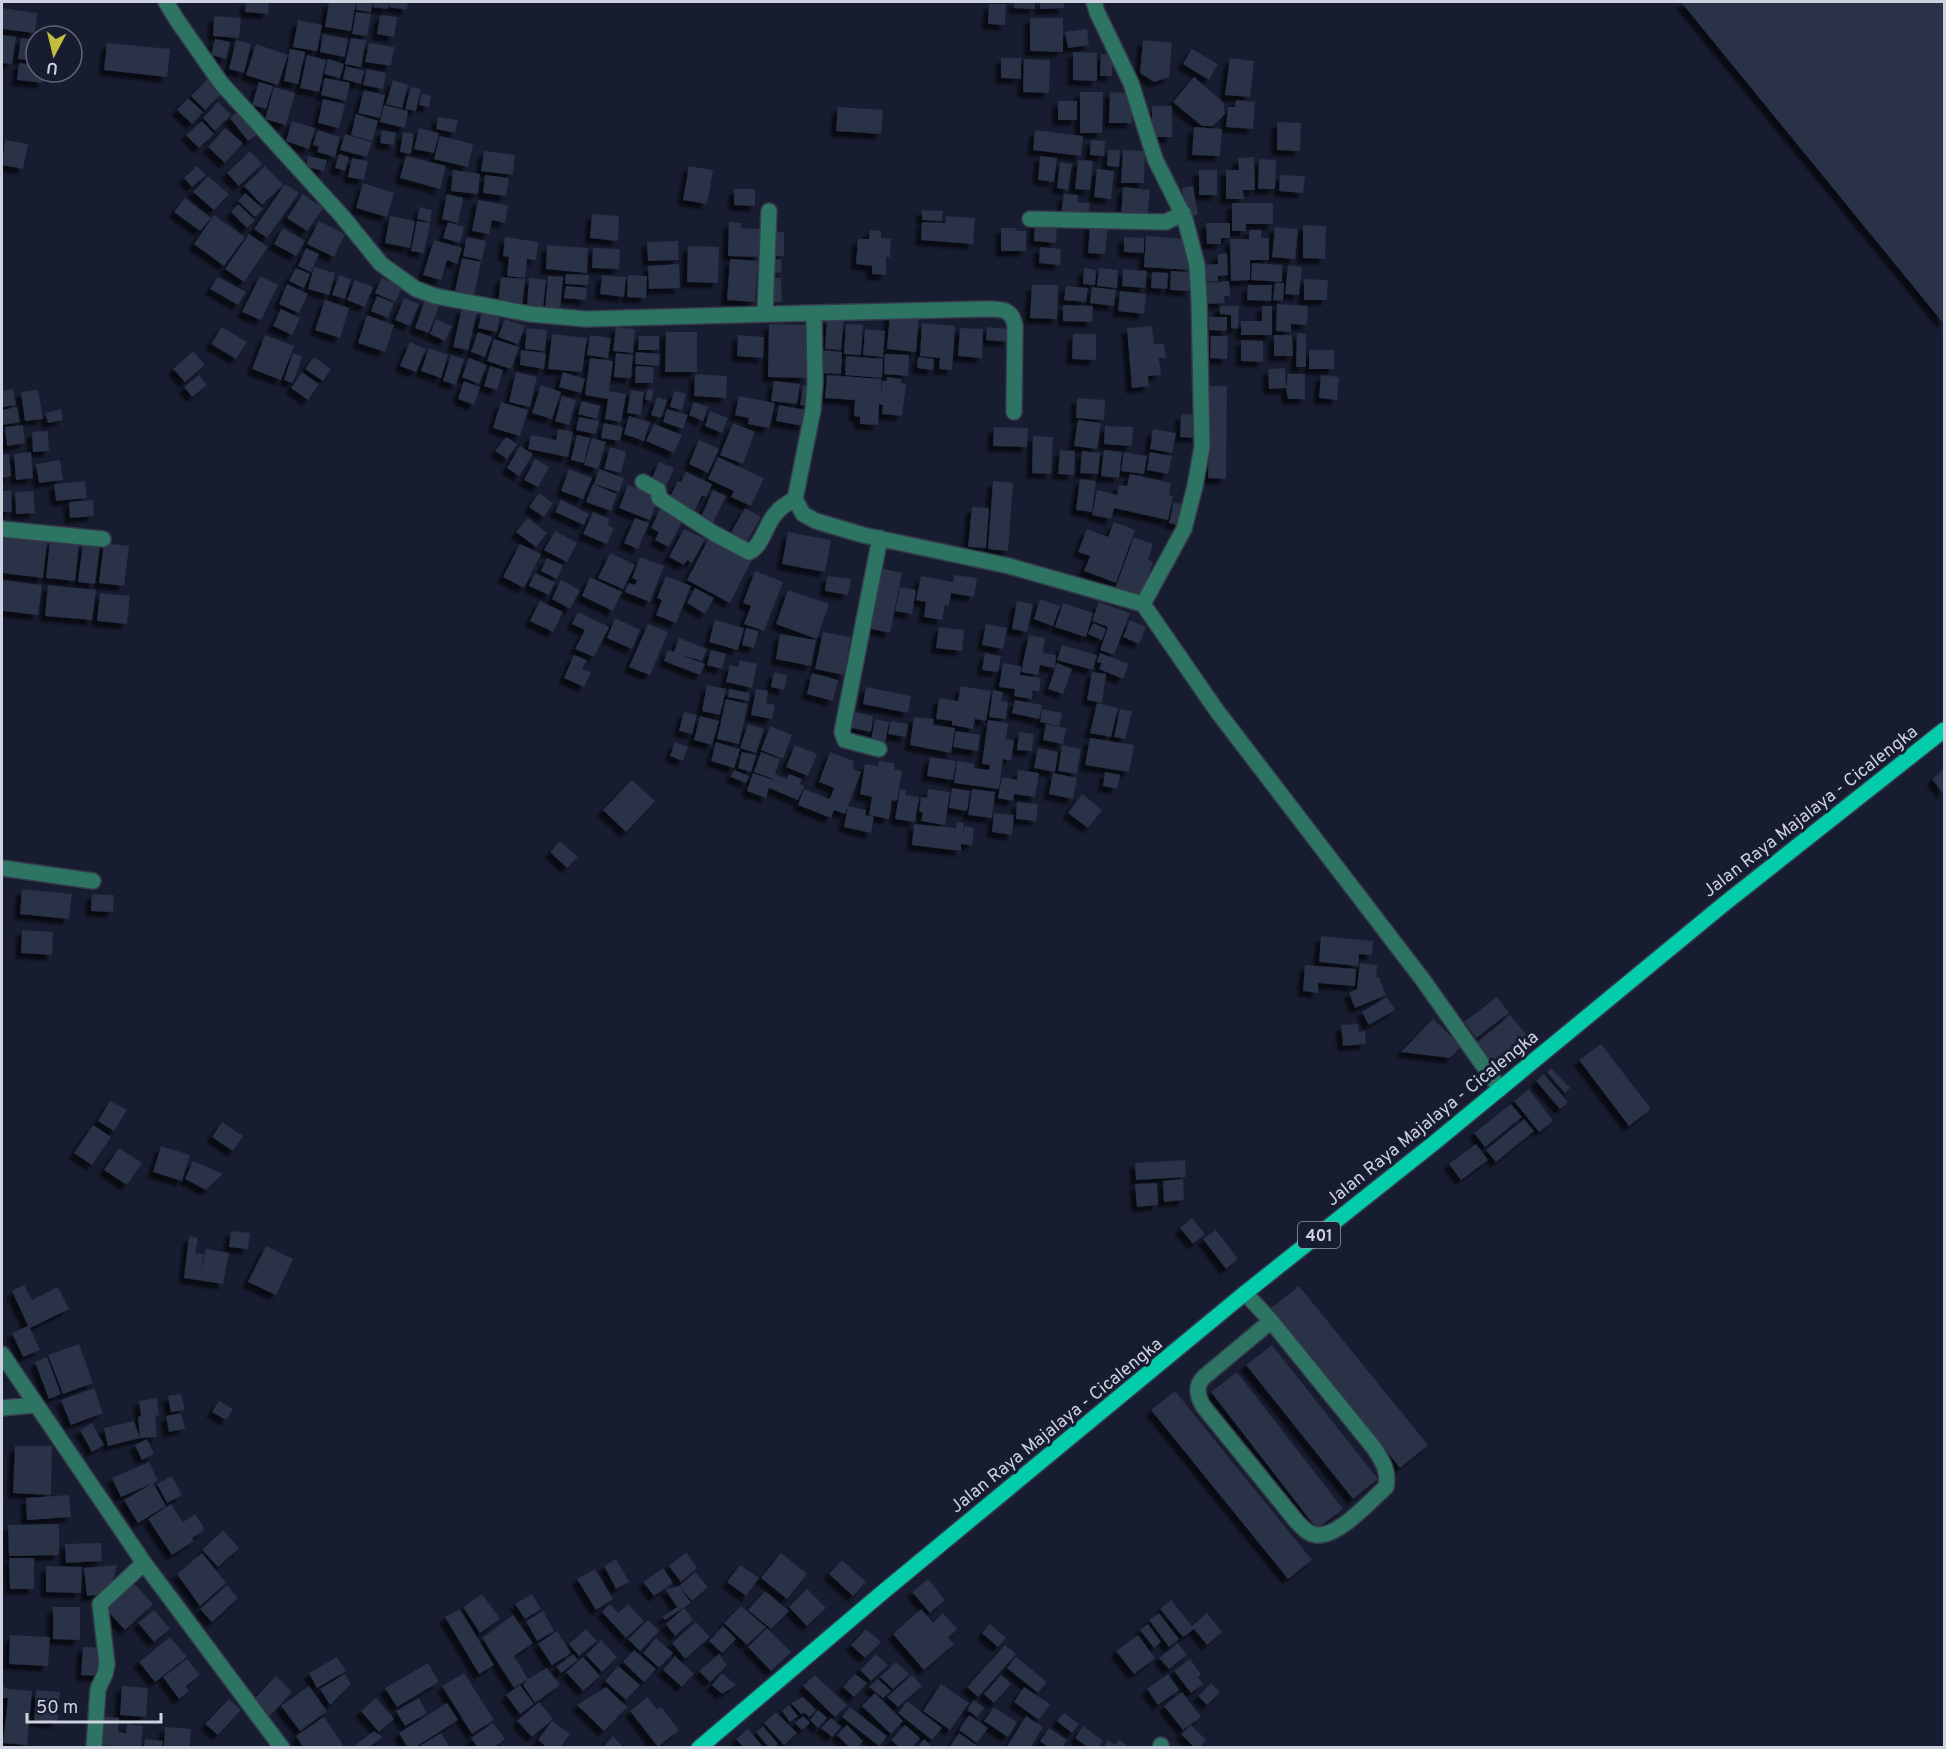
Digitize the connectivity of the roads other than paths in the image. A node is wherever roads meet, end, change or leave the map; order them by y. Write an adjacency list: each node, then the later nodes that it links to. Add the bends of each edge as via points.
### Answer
1 (166, 2): 7 (street, via 221,83 381,264 416,289 459,302 586,319)
2 (1094, 2): 4 (street, via 1131,84 1155,159)
3 (769, 211): 7 (street)
4 (1183, 213): 5 (street, via 1166,222); 14 (street, via 1197,265 1200,299 1202,447 1184,529)
5 (1030, 219)
6 (814, 313): 7 (street); 8 (street, via 1007,311 1016,326); 10 (street, via 813,410)
7 (765, 314)
8 (1014, 412)
9 (643, 482): 10 (street, via 658,490 659,498 749,552 757,546 781,507)
10 (795, 499): 13 (street, via 803,514 816,521)
11 (2, 529): 12 (street)
12 (103, 538)
13 (880, 538): 14 (street, via 1009,567); 16 (street, via 842,732 850,743)
14 (1143, 604): 19 (street, via 1217,711 1423,980)
15 (1944, 730): 19 (main road, Jalan Raya Majalaya - Cicalengka / 401, via 1724,904)
16 (879, 749)
17 (2, 868): 18 (street)
18 (93, 881)
19 (1500, 1089): 20 (main road, Jalan Raya Majalaya - Cicalengka / 401)
20 (1245, 1293): 21 (street); 28 (main road, Jalan Raya Majalaya - Cicalengka / 401)
21 (1271, 1321): 21 (street, via 1385,1465 1386,1487 1347,1523 1327,1534 1308,1533 1297,1522 1198,1396 1197,1388 1204,1377)
22 (2, 1357): 23 (street)
23 (35, 1405): 24 (street); 25 (street)
24 (2, 1408)
25 (144, 1563): 26 (street, via 100,1604 107,1664 98,1689); 27 (street)
26 (94, 1748)
27 (282, 1748)
28 (699, 1748)

